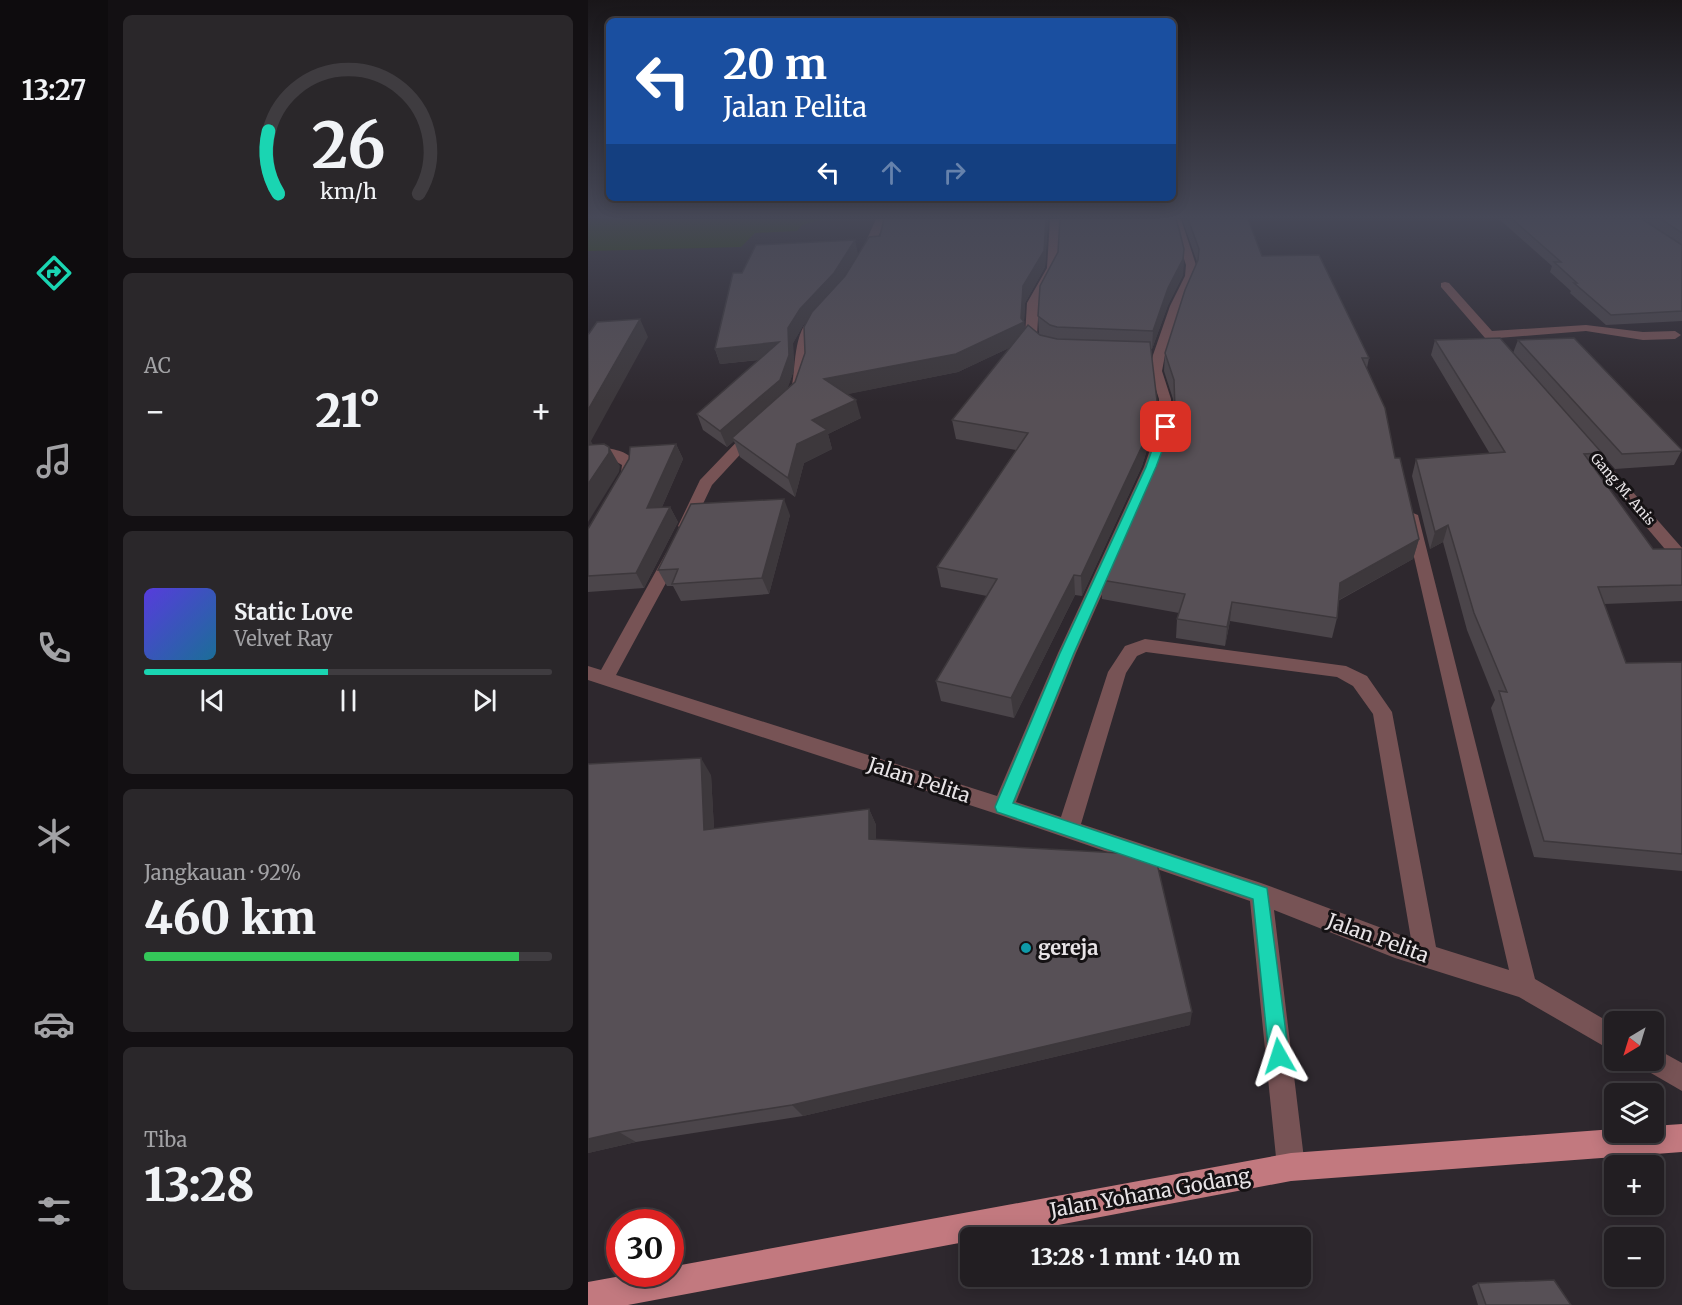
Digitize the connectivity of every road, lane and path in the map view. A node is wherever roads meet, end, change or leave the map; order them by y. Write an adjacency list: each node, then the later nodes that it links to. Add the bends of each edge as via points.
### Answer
1 (1046, 280): 7 (street, via 1033,303 1031,336 1046,348)
2 (1188, 280): 17 (street, via 1153,354 1165,399 1166,427)
3 (1445, 285): 5 (street)
4 (826, 309): 9 (street, via 801,344 802,370)
5 (1489, 335): 6 (street, via 1597,328 1643,336); 8 (street)
6 (1675, 335)
7 (1058, 351)
8 (1519, 369)
9 (793, 399)
10 (766, 423): 16 (street, via 705,483 679,541)
11 (1571, 429): 15 (street, Gang M. Anis)
12 (588, 450): 13 (street, via 612,453 629,463 628,473)
13 (611, 501)
14 (1409, 501): 21 (street)
15 (1679, 550)
16 (597, 676): 17 (street, Jalan Pelita)
17 (1003, 807): 18 (street, Jalan Pelita)
18 (1068, 830): 19 (street, Jalan Pelita); 20 (street, via 1117,672 1131,651 1145,645 1340,671 1360,681 1382,712)
19 (1261, 894): 20 (street, Jalan Pelita); 26 (street)
20 (1426, 956): 21 (street, Jalan Pelita)
21 (1525, 987): 22 (street, Jalan Pelita)
22 (1604, 1032)
23 (1664, 1067): 24 (street)
24 (1682, 1078)
25 (1682, 1138): 26 (main road, Jalan Yohana Godang)
26 (1291, 1167): 27 (main road, Jalan Yohana Godang)
27 (588, 1297)

